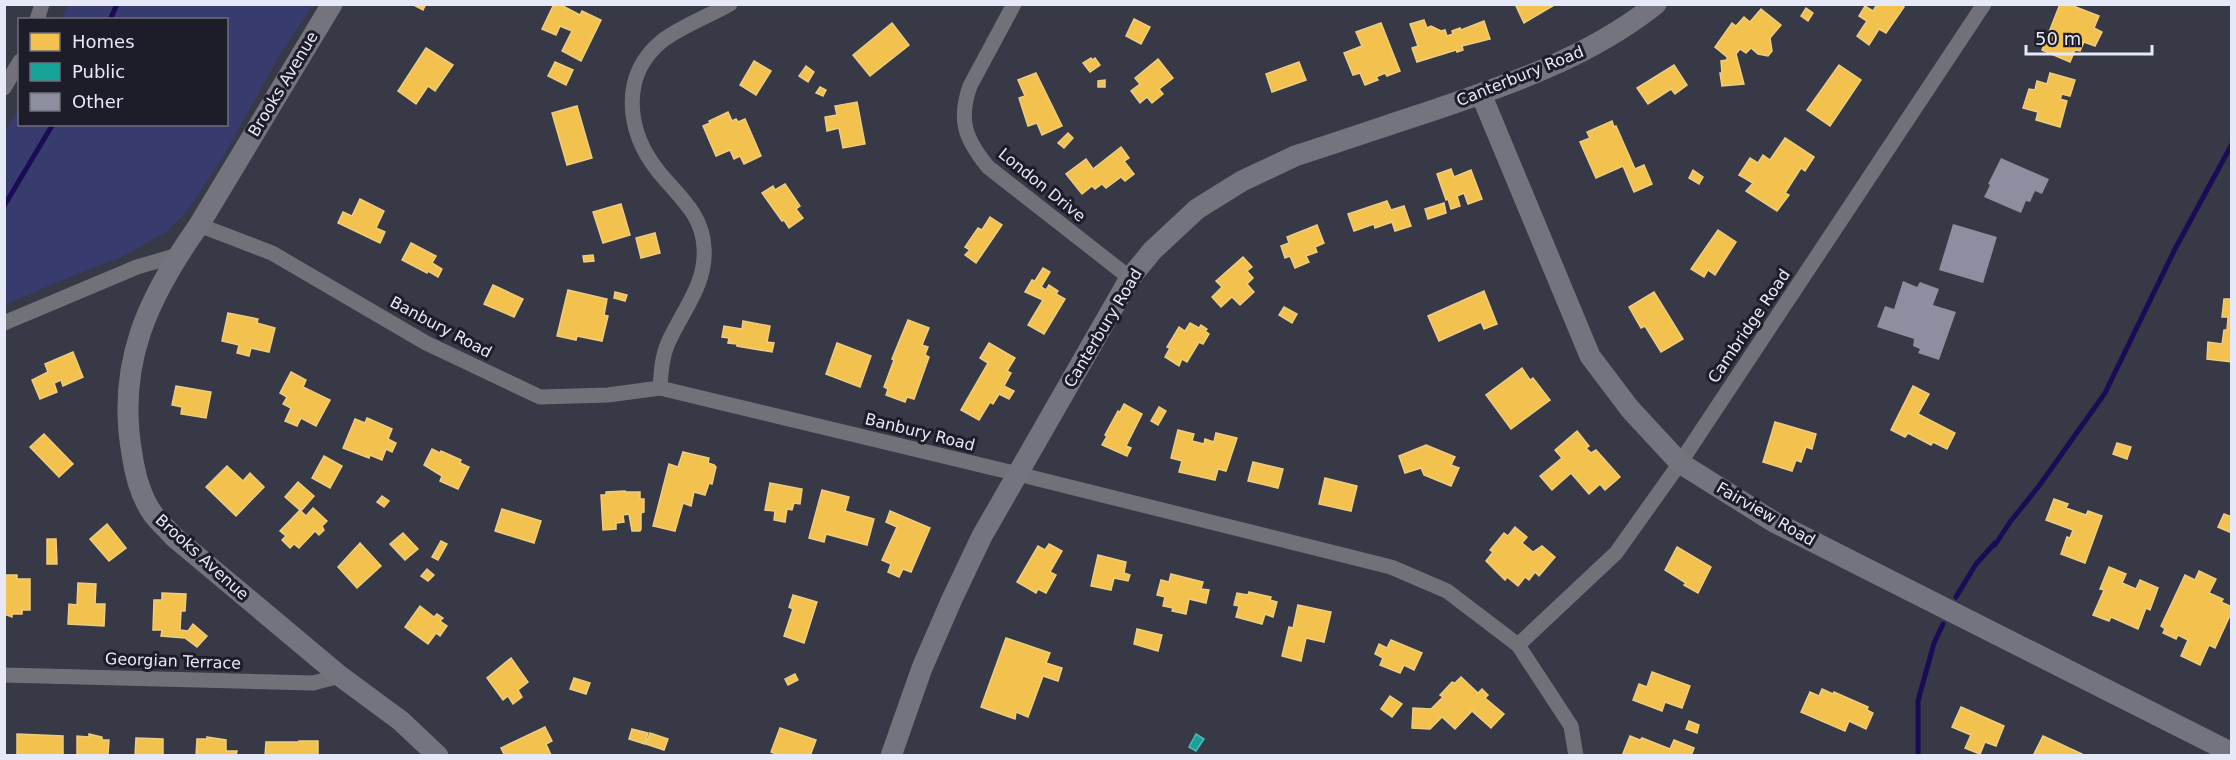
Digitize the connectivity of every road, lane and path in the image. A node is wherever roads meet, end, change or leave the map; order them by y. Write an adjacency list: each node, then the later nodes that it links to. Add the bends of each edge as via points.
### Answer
1 (332, 4): 9 (street, Brooks Avenue)
2 (730, 4): 13 (street, via 663,40 649,54 633,87 633,123 638,139 658,171 697,217 705,249 700,280 667,345)
3 (1014, 4): 11 (street, London Drive, via 970,86 965,100 965,129 988,166)
4 (1656, 4): 8 (street, Canterbury Road, via 1616,33 1578,53)
5 (1984, 4): 14 (street, Cambridge Road)
6 (18, 64): 7 (street)
7 (4, 88)
8 (1481, 94): 11 (street, Canterbury Road, via 1295,156 1242,181 1177,226); 14 (street, Fairview Road, via 1590,356 1630,409)
9 (199, 225): 10 (street, Brooks Avenue); 13 (street, Banbury Road, via 272,253 426,343 540,397 608,395)
10 (178, 255): 12 (street, via 137,267); 18 (street, Brooks Avenue, via 144,323 130,367 129,436 142,496 174,537)
11 (1130, 278): 15 (street, Canterbury Road)
12 (4, 323)
13 (660, 388): 15 (street, Banbury Road)
14 (1680, 463): 16 (street, Cambridge Road, via 1616,553); 19 (street, Fairview Road, via 1774,522)
15 (1018, 474): 16 (street, Banbury Road, via 1391,567 1447,591); 21 (street, Canterbury Road, via 952,598)
16 (1518, 645): 22 (street, Banbury Road, via 1571,726)
17 (4, 675): 18 (street, Georgian Terrace, via 314,684)
18 (340, 676): 20 (street, Brooks Avenue, via 401,721)
19 (2232, 753)
20 (438, 756)
21 (891, 756)
22 (1576, 756)

